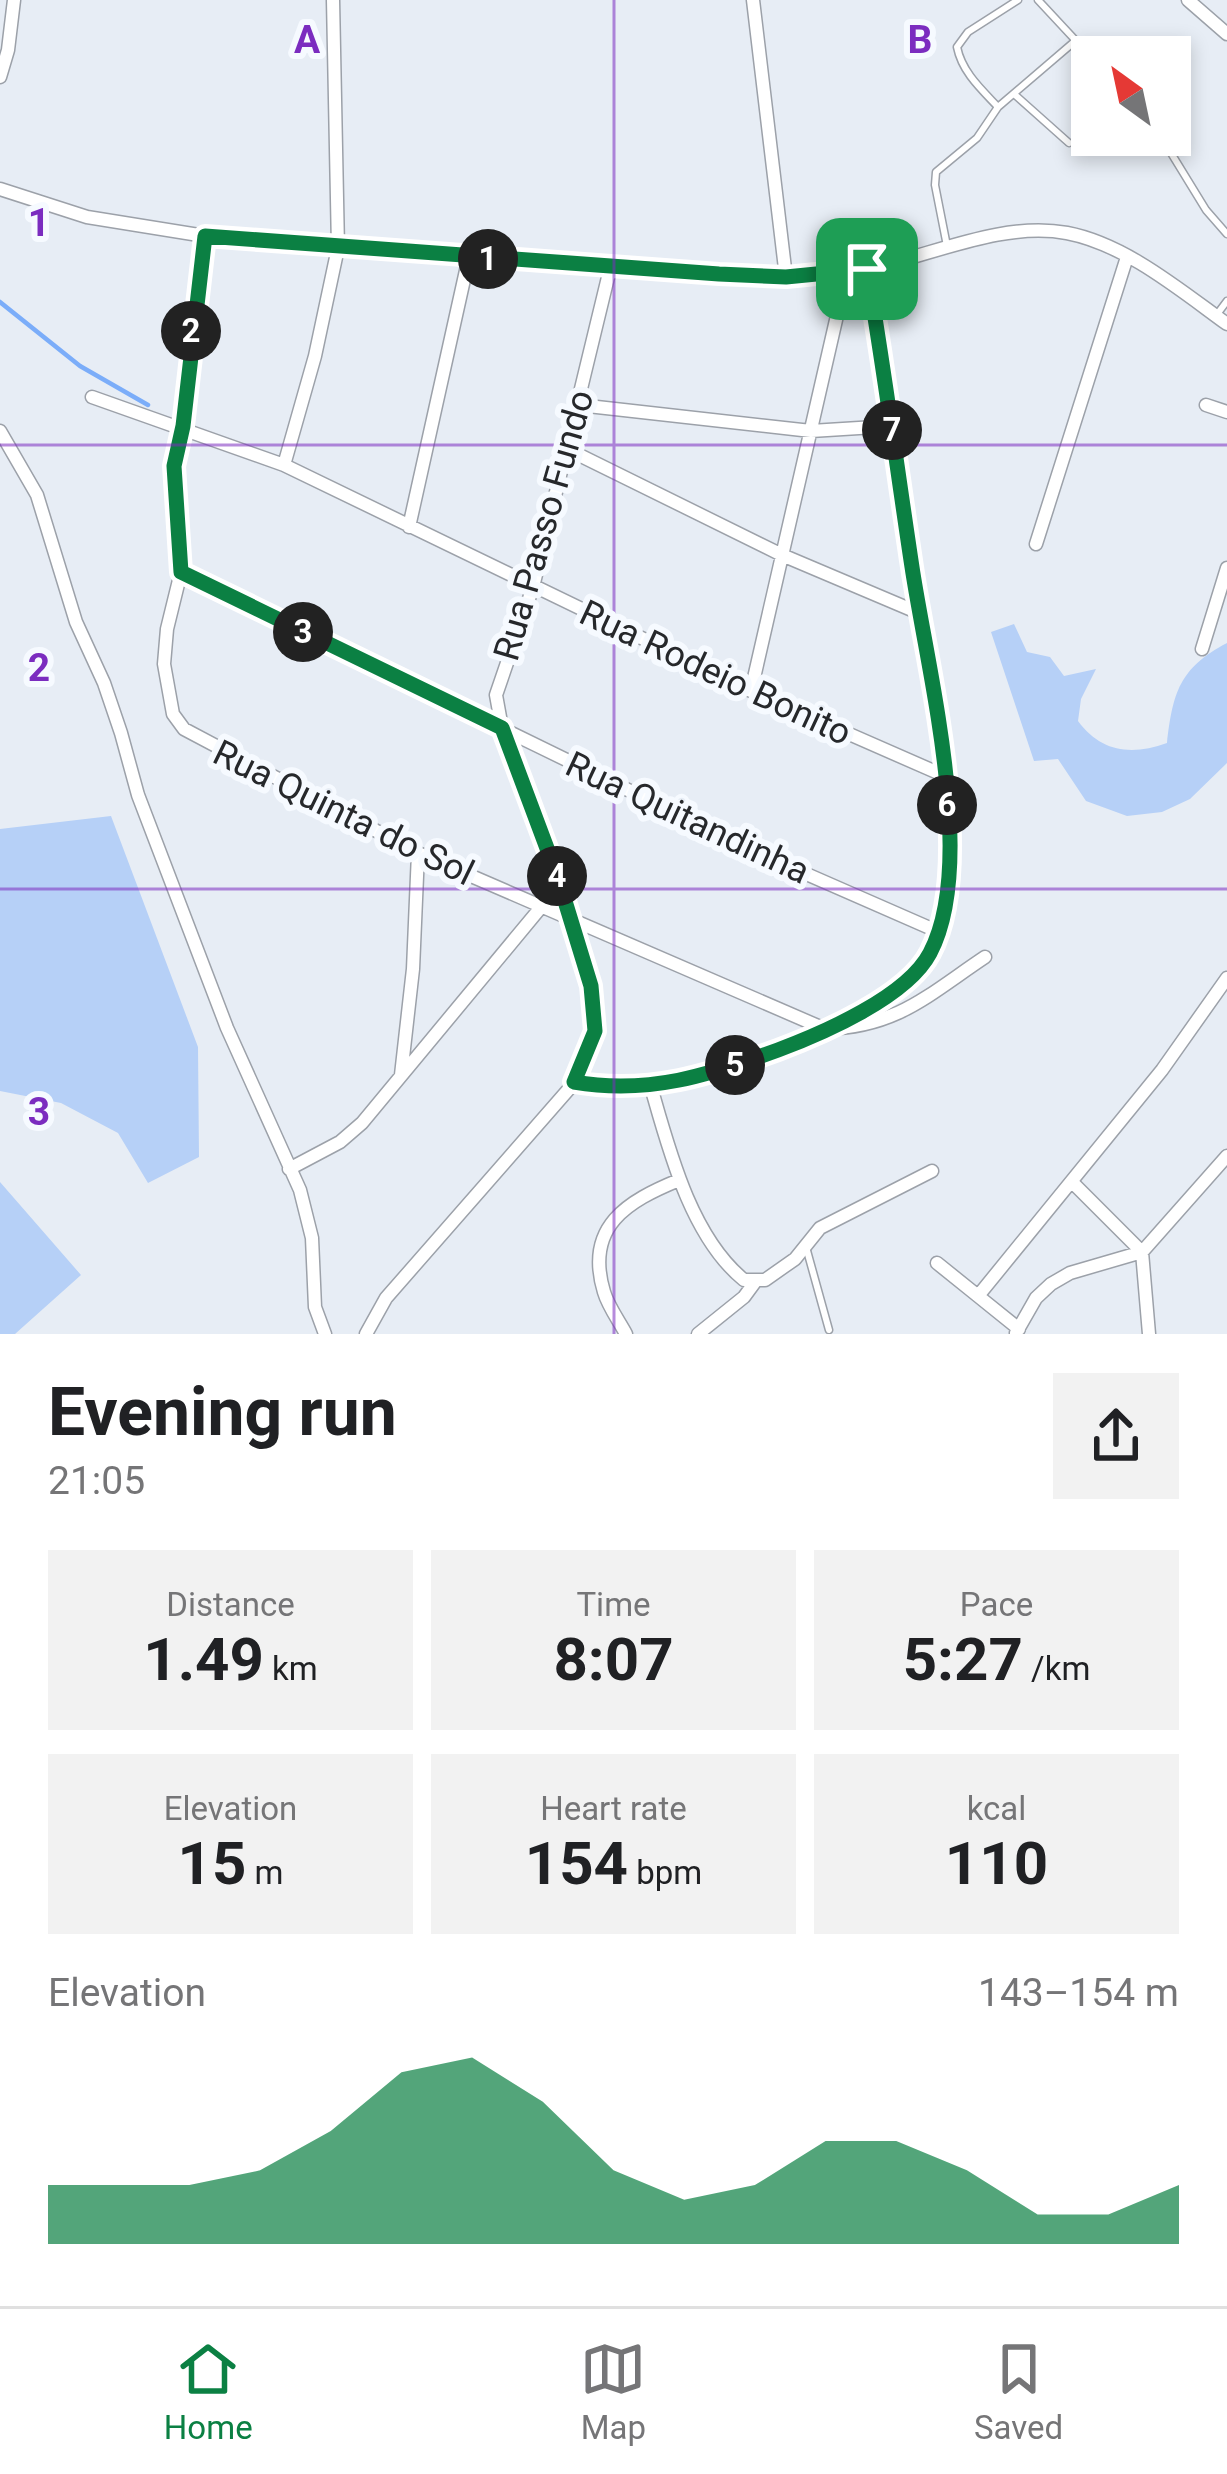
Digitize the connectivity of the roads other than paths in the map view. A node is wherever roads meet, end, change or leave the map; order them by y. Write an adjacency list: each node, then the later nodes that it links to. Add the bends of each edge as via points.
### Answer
1 (14, 0): 10 (street)
2 (333, 0): 18 (street)
3 (753, 0): 25 (street)
4 (1018, 0): 12 (lane, via 957,47)
5 (1038, 0): 8 (lane)
6 (1189, 0): 7 (street)
7 (1227, 34)
8 (1071, 38)
9 (1071, 45): 11 (lane)
10 (0, 77)
11 (1014, 94): 12 (lane); 13 (lane)
12 (998, 107): 19 (lane, via 977,138 936,172)
13 (1069, 143)
14 (1173, 156): 16 (lane)
15 (0, 189): 17 (street, via 87,217)
16 (1227, 234)
17 (205, 236): 18 (street); 32 (street, Rua Quinta do Sol)
18 (338, 248): 20 (street); 37 (street)
19 (947, 249): 21 (street, via 1034,231 1092,240); 23 (street)
20 (469, 257): 22 (street); 38 (street)
21 (1127, 257): 27 (street); 39 (street)
22 (610, 268): 25 (street); 29 (street, Rua Passo Fundo)
23 (867, 269): 24 (street); 33 (street)
24 (847, 272): 25 (street); 35 (street)
25 (786, 277)
26 (1227, 301): 27 (lane)
27 (1221, 320)
28 (92, 397): 32 (street, Rua Rodeio Bonito)
29 (579, 404): 35 (street); 36 (street, Rua Passo Fundo)
30 (1206, 405): 31 (street)
31 (1226, 407)
32 (183, 426): 37 (street, Rua Rodeio Bonito); 42 (street, Rua Quinta do Sol, via 173,489)
33 (891, 426): 35 (street); 44 (street)
34 (0, 431): 60 (street, via 37,495 138,795)
35 (811, 431): 40 (street)
36 (567, 449): 40 (street); 43 (street, Rua Passo Fundo)
37 (284, 465): 38 (street, Rua Rodeio Bonito)
38 (409, 526): 43 (street, Rua Rodeio Bonito)
39 (1036, 544)
40 (782, 555): 44 (street); 46 (street)
41 (1227, 568): 45 (street)
42 (181, 572): 47 (street, Rua Quitandinha); 49 (street, Rua Quinta do Sol, via 164,664 173,714 184,729)
43 (532, 587): 46 (street, Rua Rodeio Bonito); 47 (street, Rua Passo Fundo, via 496,695)
44 (919, 613): 48 (street)
45 (1202, 649)
46 (751, 691): 48 (street, Rua Rodeio Bonito)
47 (502, 728): 51 (street, Rua Passo Fundo); 52 (street, Rua Quitandinha)
48 (945, 776): 52 (street, via 949,890)
49 (418, 853): 50 (street, Rua Quinta do Sol); 56 (street)
50 (542, 906): 51 (street, Rua Quinta do Sol); 56 (street)
51 (571, 919): 55 (street, Rua Quinta do Sol); 57 (street, Rua Passo Fundo, via 595,1018 591,1050)
52 (939, 932): 55 (street, via 928,958 894,992)
53 (985, 957): 55 (street, via 887,1021)
54 (1227, 978): 64 (street)
55 (825, 1029): 58 (street)
56 (401, 1076): 60 (street, via 362,1124)
57 (574, 1082): 58 (street); 74 (street, Rua Passo Fundo, via 386,1298)
58 (652, 1088): 63 (street)
59 (1227, 1156): 62 (street)
60 (290, 1169): 73 (street, via 307,1213)
61 (932, 1171): 65 (street, via 820,1228)
62 (1221, 1175): 66 (street)
63 (680, 1180): 68 (street, via 734,1272); 75 (street, via 620,1209 605,1232 604,1292)
64 (1073, 1184): 66 (street); 69 (street)
65 (806, 1247): 68 (street); 71 (lane)
66 (1142, 1252): 72 (street, via 1051,1284); 78 (street)
67 (937, 1263): 69 (street)
68 (755, 1282): 70 (street)
69 (978, 1296): 72 (street)
70 (716, 1319): 76 (street); 77 (lane)
71 (830, 1330)
72 (1017, 1331)
73 (325, 1334)
74 (366, 1334)
75 (626, 1334)
76 (698, 1334)
77 (724, 1334)
78 (1149, 1334)

